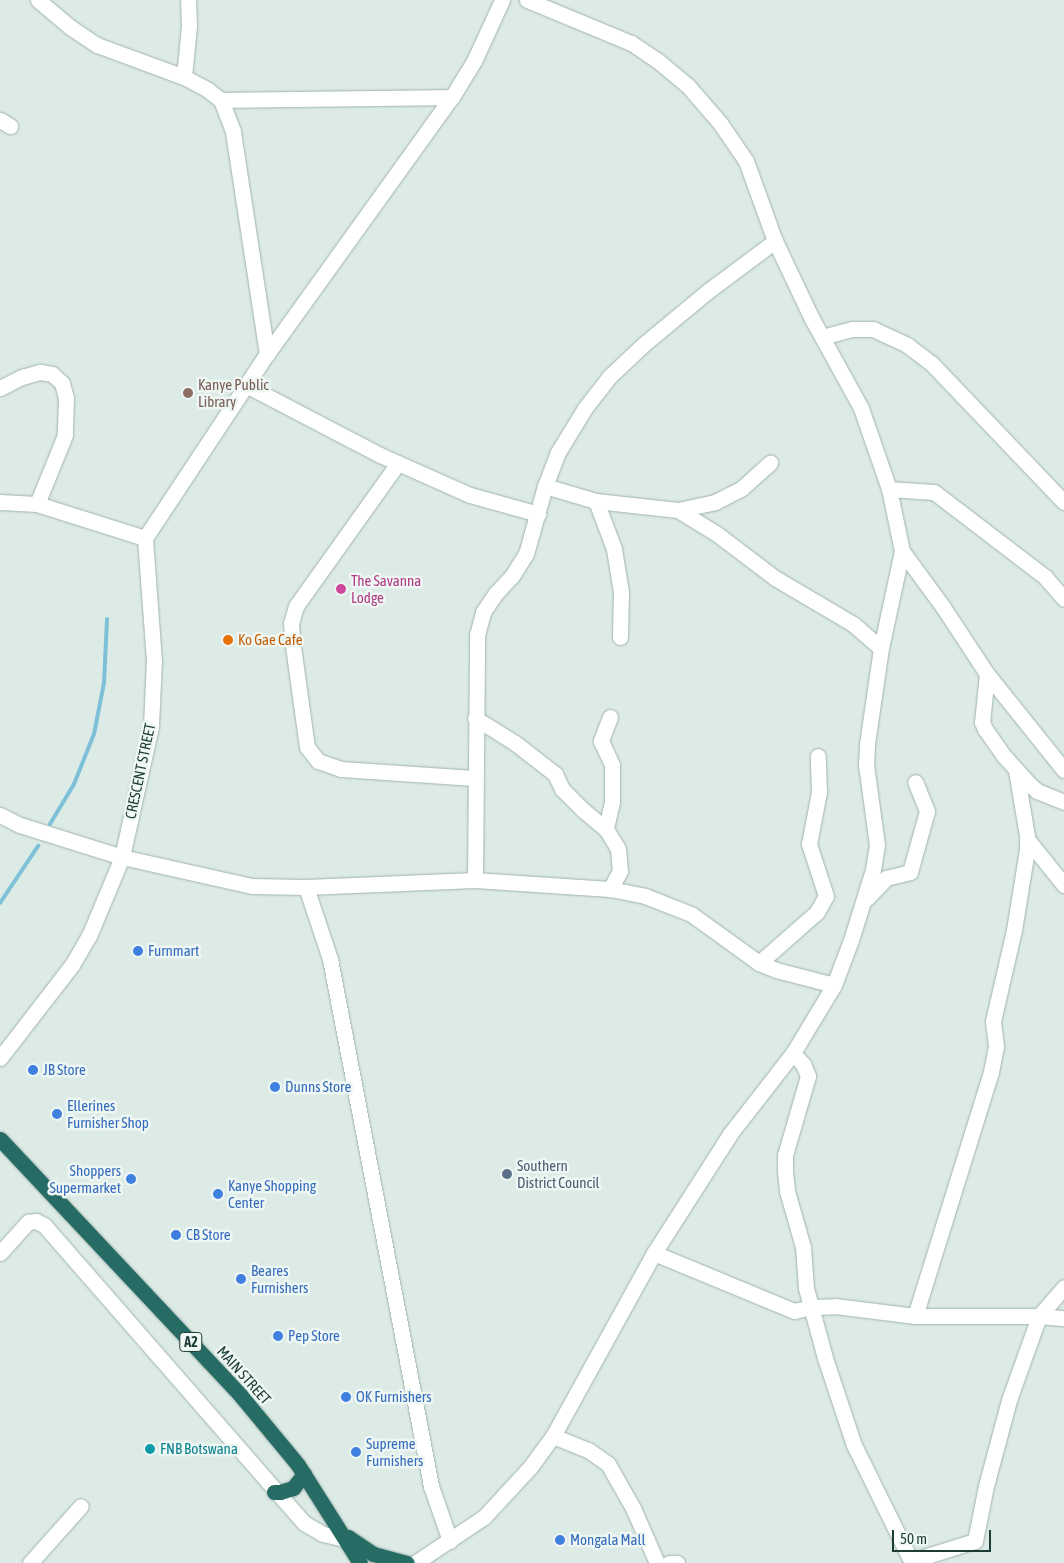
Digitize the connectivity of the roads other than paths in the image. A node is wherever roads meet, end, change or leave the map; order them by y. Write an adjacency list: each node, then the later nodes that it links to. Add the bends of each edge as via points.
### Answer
1 (38, 0): 5 (street, via 97,45)
2 (188, 0): 5 (street)
3 (502, 0): 6 (street, via 474,61)
4 (527, 0): 8 (street, via 632,43 688,86 720,123 746,161)
5 (184, 77): 7 (street)
6 (452, 97): 7 (street); 10 (street)
7 (221, 100): 10 (street, via 234,132)
8 (775, 241): 9 (street); 15 (street, via 694,303 610,376 585,408 557,454)
9 (822, 337): 16 (street, via 861,408); 19 (street, via 852,329 873,329 907,345 932,364)
10 (267, 354): 11 (street)
11 (246, 385): 13 (street); 23 (street)
12 (0, 388): 20 (street, via 40,372 52,374 62,383 66,398 65,435)
13 (398, 463): 22 (street, via 470,495); 34 (street, via 296,606 291,623 292,639 307,747 318,761 341,769)
14 (770, 463): 21 (street, via 742,488 715,502)
15 (545, 486): 18 (street); 22 (street)
16 (889, 489): 24 (street); 25 (street, via 934,492 1045,577)
17 (0, 502): 20 (street)
18 (596, 502): 21 (street); 26 (street, via 614,548 621,592)
19 (1064, 502)
20 (38, 504): 23 (street)
21 (678, 510): 27 (street, via 717,534 775,578 852,624)
22 (538, 514): 30 (street, via 526,554 484,612 477,635)
23 (145, 538): 40 (street, CRESCENT STREET, via 154,661 151,726)
24 (902, 552): 27 (street); 28 (street, via 943,606)
25 (1064, 598)
26 (620, 637)
27 (882, 648): 45 (street, via 866,765 877,845)
28 (987, 674): 32 (street, via 982,722); 33 (street)
29 (610, 717): 38 (street, via 601,741 612,765 612,802)
30 (475, 718): 34 (street); 38 (street, via 555,774 562,789)
31 (818, 756): 46 (street, via 819,792 808,844 826,896 818,912)
32 (1016, 770): 36 (street, via 1037,791); 39 (street)
33 (1064, 770)
34 (474, 778): 41 (street)
35 (915, 782): 45 (street, via 927,811 910,872 886,878)
36 (1063, 800)
37 (0, 814): 40 (street, via 20,825)
38 (606, 829): 44 (street, via 618,848 620,871)
39 (1027, 839): 42 (street); 55 (street, via 1014,930 993,1021 996,1046 991,1072)
40 (122, 857): 43 (street, via 252,886); 49 (street, CRESCENT STREET, via 89,936 72,965)
41 (474, 880): 43 (street); 44 (street)
42 (1064, 885)
43 (306, 888): 63 (street, via 330,959 431,1486)
44 (610, 890): 46 (street, via 645,896 691,914)
45 (864, 901): 47 (street)
46 (759, 963): 47 (street)
47 (834, 985): 48 (street)
48 (793, 1053): 52 (street, via 730,1134); 54 (street, via 808,1076 785,1155 785,1172)
49 (0, 1058)
50 (0, 1138): 59 (highway, MAIN STREET / A2, via 241,1396)
51 (0, 1253): 60 (street, via 28,1222 44,1225)
52 (654, 1254): 54 (street, via 789,1310); 58 (street)
53 (1064, 1287): 56 (street)
54 (812, 1307): 55 (street, via 856,1307); 64 (street, via 854,1445)
55 (915, 1316): 56 (street)
56 (1039, 1316): 57 (street); 64 (street, via 1009,1400 975,1541)
57 (1064, 1318)
58 (553, 1436): 63 (street, via 506,1496 484,1517); 68 (street, via 588,1450 608,1464 633,1508)
59 (304, 1474): 60 (highway, via 293,1488); 62 (highway, MAIN STREET / A2)
60 (274, 1492): 62 (street, via 304,1523 323,1534)
61 (81, 1506): 65 (street)
62 (342, 1533): 66 (highway, MAIN STREET / A2); 67 (highway, via 367,1552 385,1559)
63 (450, 1541): 67 (street)
64 (912, 1562)
65 (30, 1563)
66 (360, 1563)
67 (413, 1563)
68 (657, 1563)
69 (669, 1563): 70 (street)
70 (677, 1563)

